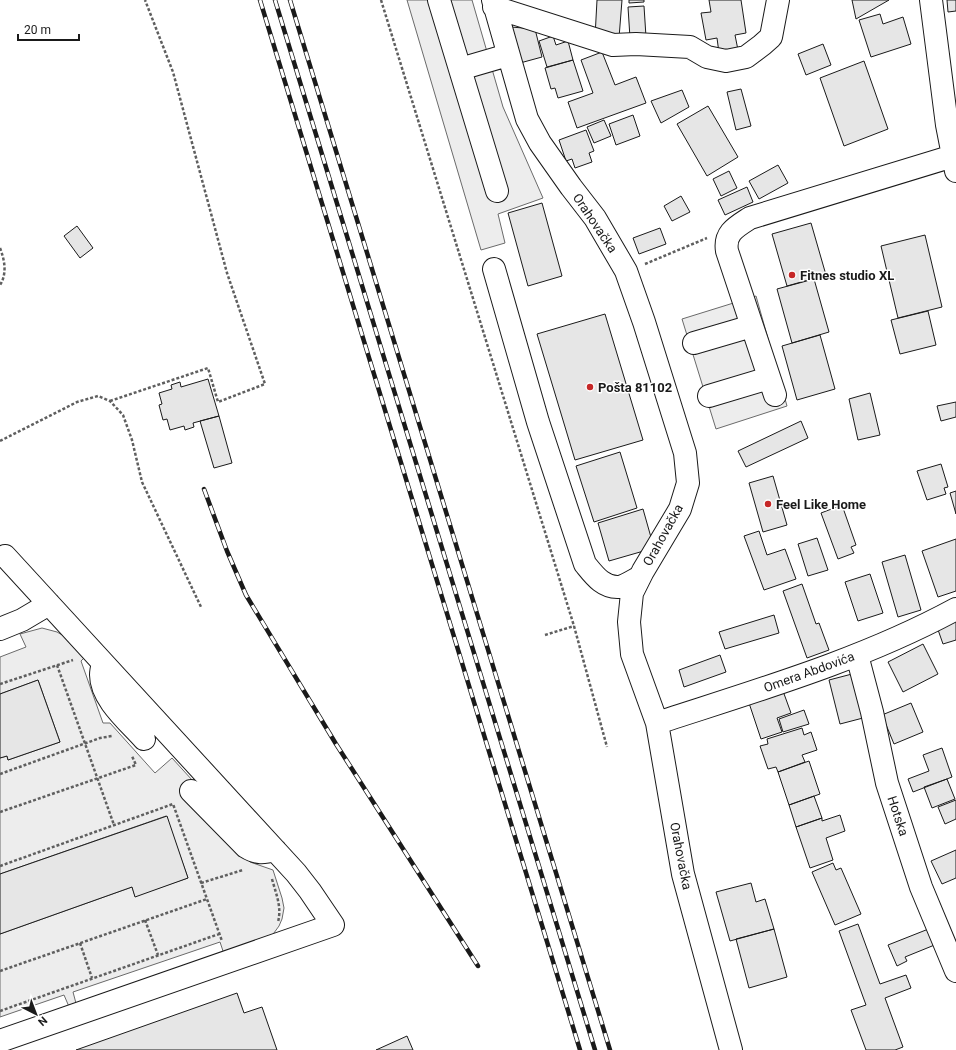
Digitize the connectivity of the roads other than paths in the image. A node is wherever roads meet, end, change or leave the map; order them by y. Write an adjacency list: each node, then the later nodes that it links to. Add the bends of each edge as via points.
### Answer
1 (439, 0): 6 (street)
2 (778, 0): 4 (street, via 771,37 746,57 726,61 707,57 690,47 613,45)
3 (931, 0): 7 (street, via 947,125)
4 (493, 3): 5 (street, Orahovačka)
5 (508, 55): 6 (street); 14 (street, Orahovačka, via 527,119 540,143 595,218 626,271 685,453 688,483 680,509)
6 (460, 69): 8 (street)
7 (955, 164): 10 (street, via 750,218 738,225 725,242)
8 (497, 191)
9 (494, 269): 14 (street, via 538,422 586,564 596,578 607,585 620,587)
10 (752, 326): 11 (street); 12 (street, via 772,386)
11 (694, 343)
12 (709, 396)
13 (5, 556): 15 (street)
14 (640, 577): 20 (street, Orahovačka, via 632,593 629,622 632,654)
15 (49, 604): 17 (street); 19 (street)
16 (956, 609): 18 (street, Omera Abdovića, via 931,623)
17 (0, 629)
18 (857, 655): 20 (street, Omera Abdovića); 24 (street, Hotska, via 887,783 921,887)
19 (103, 663): 21 (street, via 102,686); 23 (street)
20 (657, 723): 26 (street, Orahovačka, via 683,874)
21 (137, 747)
22 (191, 791): 23 (street, via 246,847 260,853)
23 (275, 850): 25 (street, via 310,891 333,925)
24 (956, 971)
25 (0, 1041)
26 (731, 1050)

